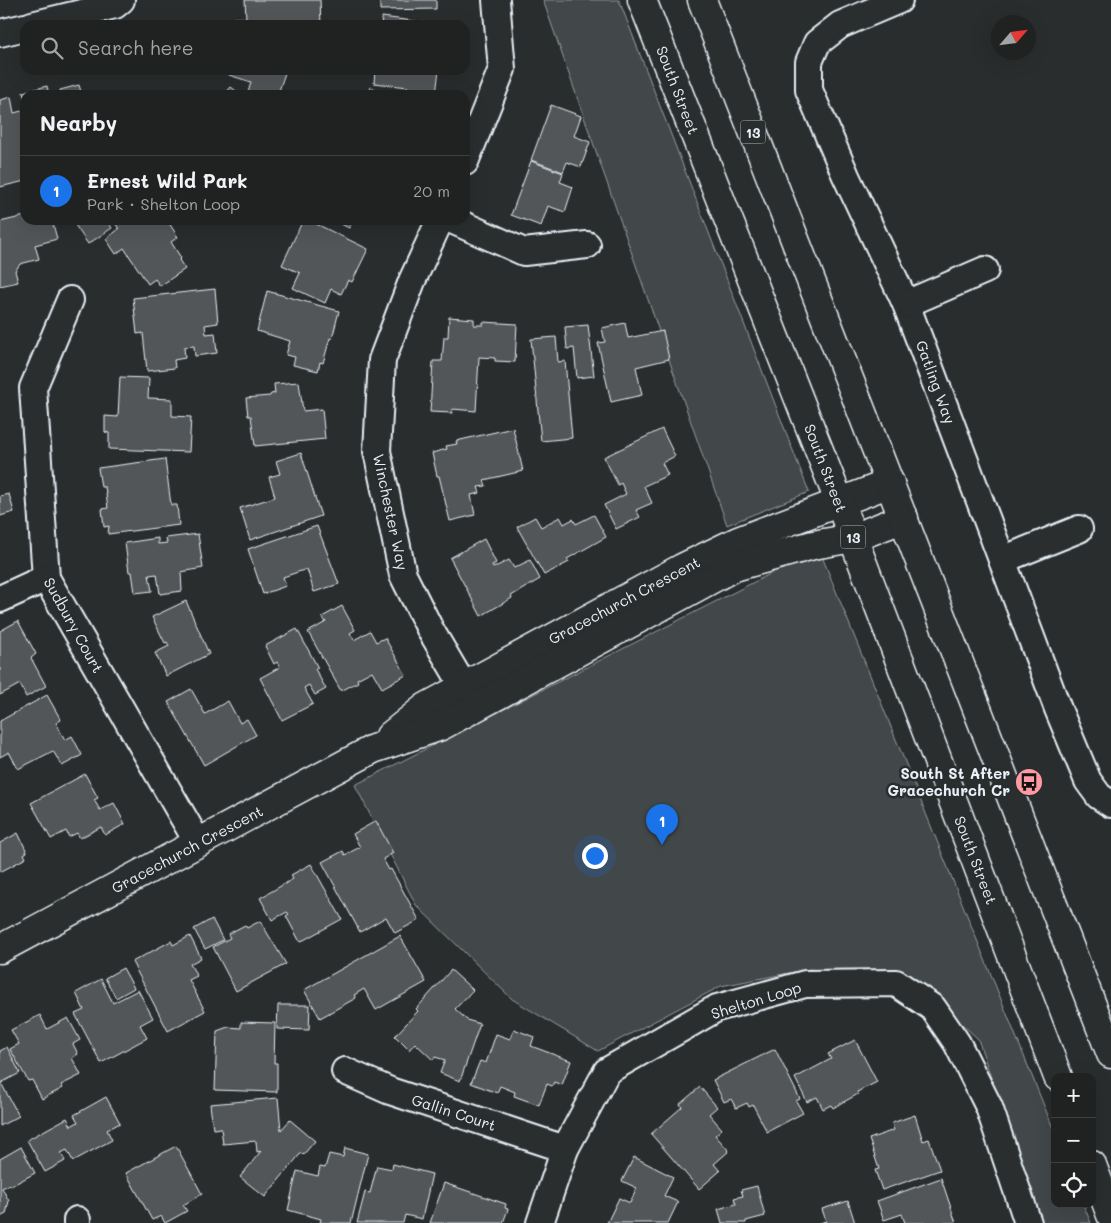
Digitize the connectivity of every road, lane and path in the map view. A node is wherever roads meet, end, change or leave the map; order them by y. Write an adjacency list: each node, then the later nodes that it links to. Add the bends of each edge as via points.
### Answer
1 (121, 0): 6 (street, via 115,5)
2 (496, 0): 9 (street, via 502,69)
3 (642, 0): 17 (main road, South Street / 13)
4 (702, 0): 16 (main road, 13)
5 (898, 0): 15 (street, Gatling Way, via 840,25 817,43 809,62 809,90)
6 (53, 20)
7 (20, 28): 8 (street)
8 (0, 33)
9 (470, 149)
10 (438, 225): 24 (street, Winchester Way, via 382,360 378,451 404,575)
11 (463, 225): 12 (street, via 524,252)
12 (588, 246)
13 (985, 270): 15 (street)
14 (70, 300): 22 (street, Sudbury Court, via 33,388)
15 (906, 304): 21 (street, Gatling Way)
16 (890, 483): 17 (main road, Gracechurch Crescent); 18 (main road, 13)
17 (839, 502): 20 (main road, South Street / 13); 24 (main road, Gracechurch Crescent, via 738,541 682,568)
18 (904, 518): 20 (main road, Gracechurch Crescent); 28 (main road, 13)
19 (1079, 529): 21 (street)
20 (853, 538): 24 (main road, Gracechurch Crescent, via 813,545 734,567); 30 (main road, South Street / 13)
21 (1002, 560): 25 (street, Gatling Way, via 1088,781 1099,796)
22 (46, 578): 23 (street); 26 (street, Sudbury Court)
23 (0, 599)
24 (469, 697): 26 (main road, Gracechurch Crescent, via 426,707 373,749)
25 (1111, 804)
26 (198, 843): 27 (main road, Gracechurch Crescent)
27 (0, 949)
28 (1111, 1054)
29 (345, 1071): 31 (street, Gallin Court, via 390,1091)
30 (1056, 1073)
31 (565, 1149): 34 (street, Shelton Loop); 35 (street, Shelton Loop, via 607,1071 716,1008 805,984 896,983 933,1008 957,1043 988,1107)
32 (1096, 1176): 33 (main road)
33 (1111, 1215)
34 (540, 1223)
35 (1028, 1223)

